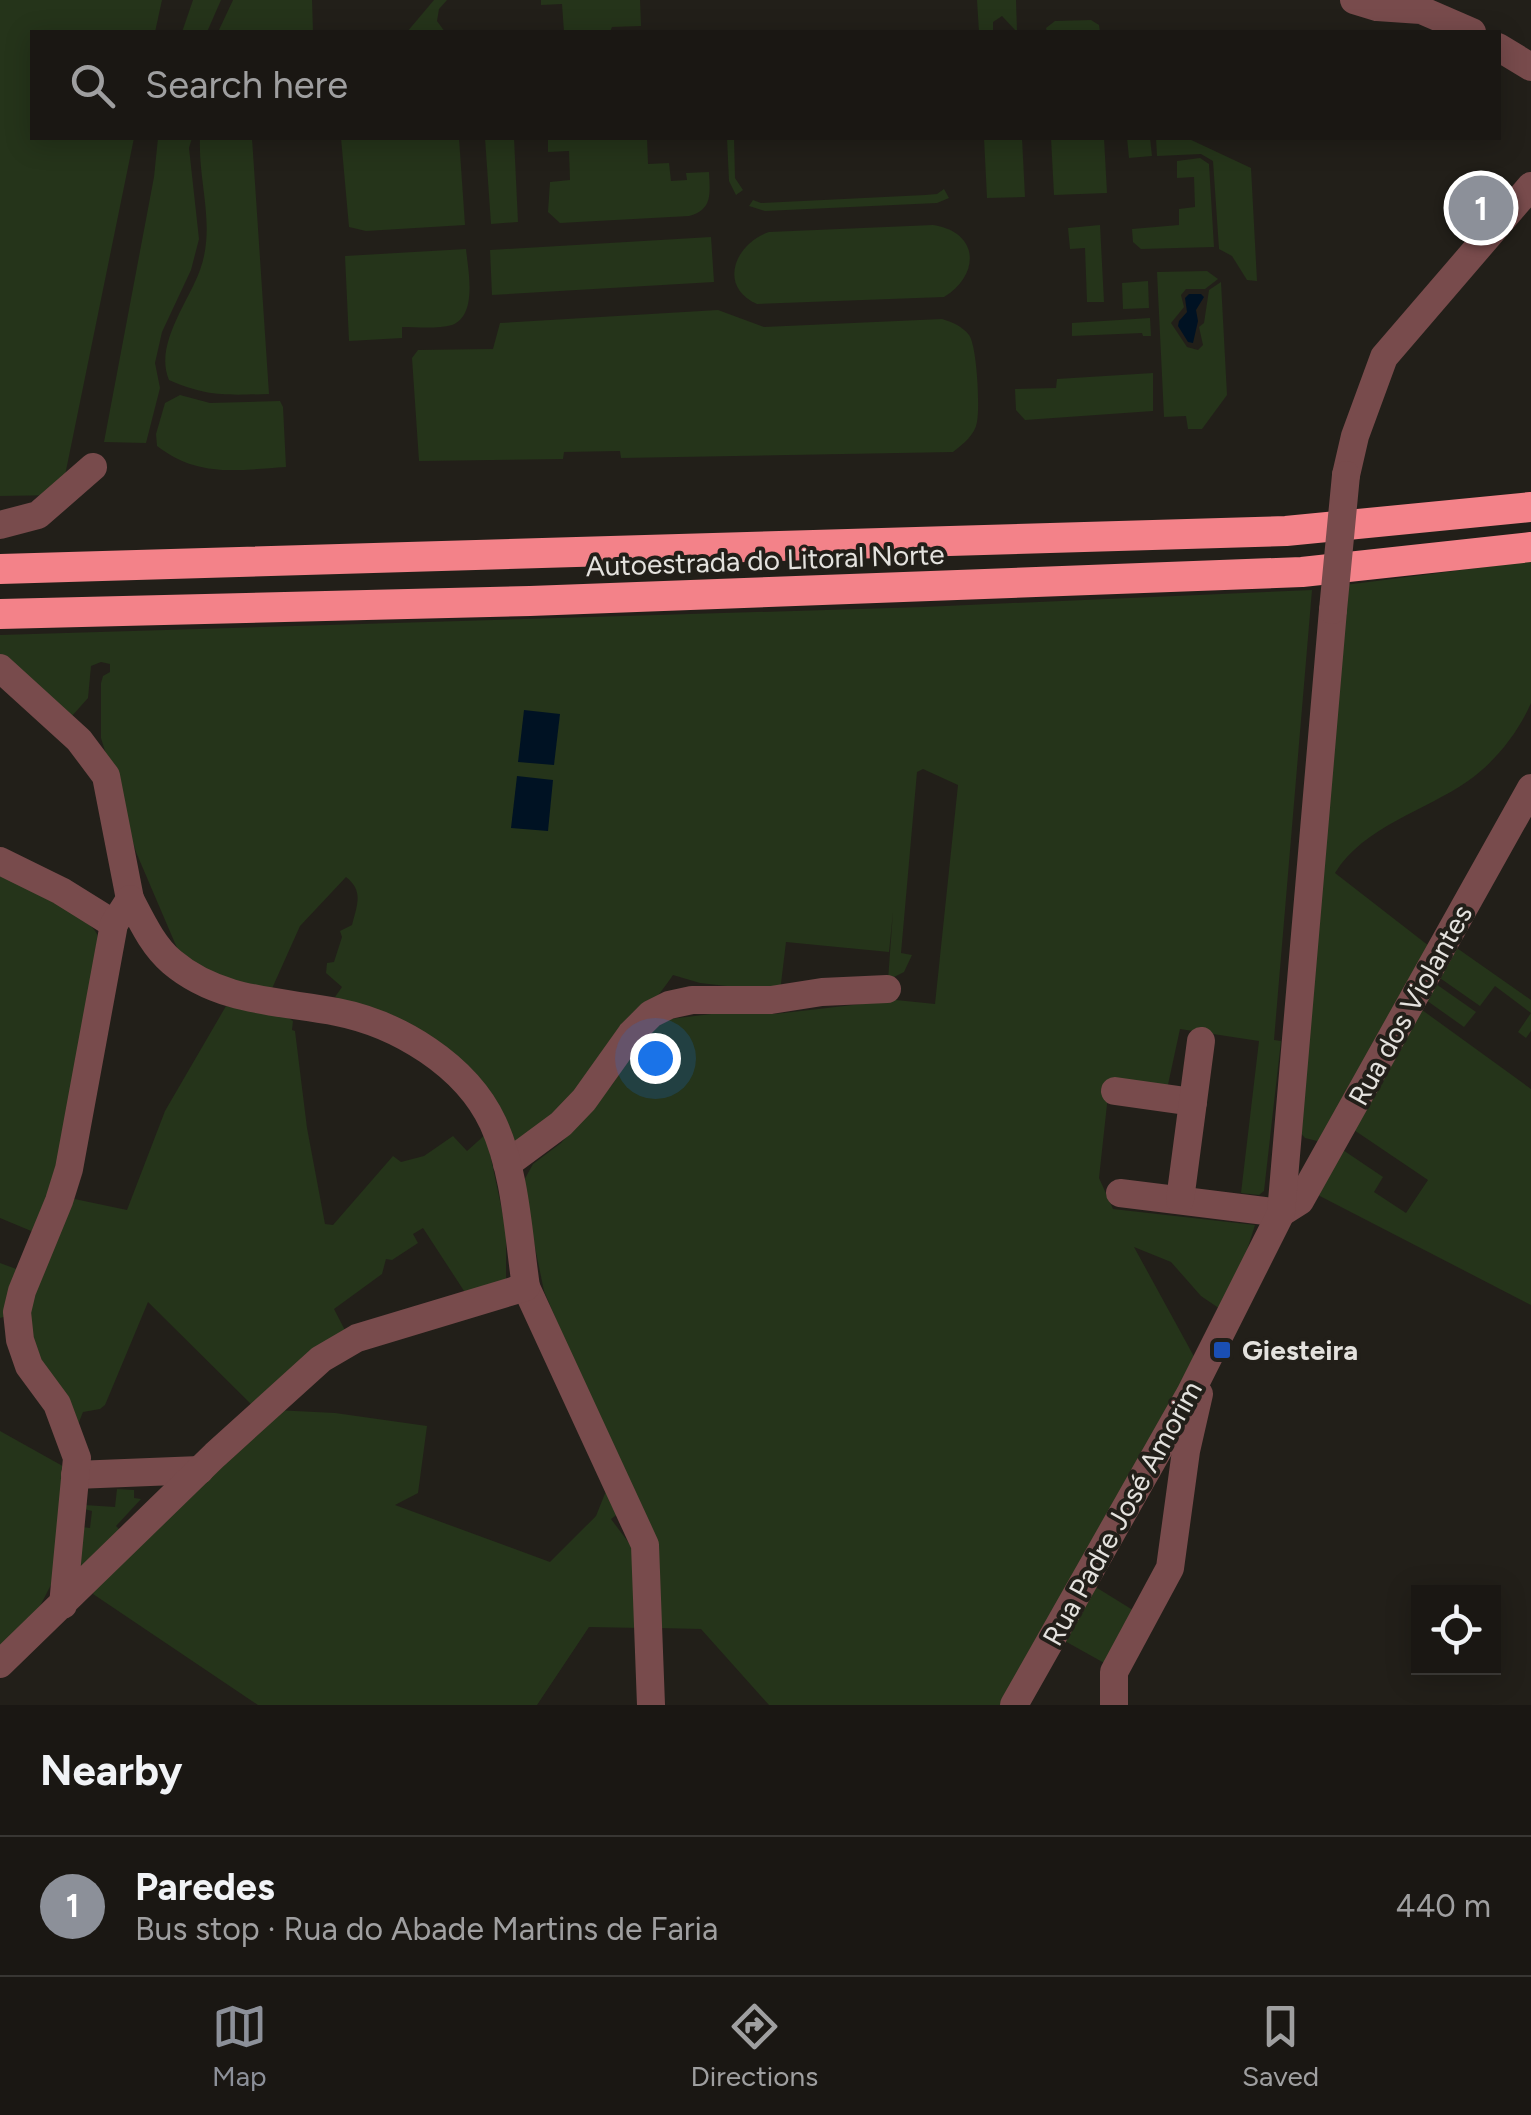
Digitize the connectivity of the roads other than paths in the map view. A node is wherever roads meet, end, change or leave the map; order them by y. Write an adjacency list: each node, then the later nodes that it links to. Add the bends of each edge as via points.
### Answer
1 (1354, 0): 2 (street, via 1421,10)
2 (1467, 30)
3 (1501, 49): 4 (street)
4 (1531, 67)
5 (1531, 187): 21 (street, bridge, via 1384,356 1354,436)
6 (93, 467): 8 (street, via 38,515)
7 (1531, 507): 10 (highway, Autoestrada do Litoral Norte, via 1286,530)
8 (0, 525)
9 (1531, 547): 11 (highway, Autoestrada do Litoral Norte, via 1302,572 530,602)
10 (0, 569)
11 (0, 614)
12 (0, 668): 15 (street, via 79,740 106,776)
13 (1531, 788): 22 (street, Rua dos Violantes)
14 (0, 862): 16 (street)
15 (130, 900): 16 (street); 23 (street, via 162,953 194,979 257,1001 378,1024 446,1063 492,1120)
16 (114, 924): 30 (street, via 68,1169 17,1312 29,1366 68,1430)
17 (886, 989): 23 (street, via 669,1005 631,1034 561,1124)
18 (1202, 1041): 20 (street)
19 (1115, 1091): 20 (street)
20 (1194, 1102): 25 (street)
21 (1288, 1133): 22 (street, via 1304,1148); 26 (street)
22 (1329, 1151): 26 (street, Rua dos Violantes, via 1300,1201)
23 (507, 1164): 27 (street)
24 (1120, 1192): 25 (street)
25 (1180, 1200): 26 (street)
26 (1281, 1213): 28 (street, Rua Padre José Amorim, via 1198,1378 1196,1415)
27 (526, 1286): 29 (street, via 334,1350); 33 (street, via 646,1546)
28 (1171, 1443): 34 (street, Rua Padre José Amorim); 35 (street, via 1180,1488 1170,1568 1114,1672)
29 (200, 1470): 30 (street); 31 (street)
30 (75, 1474): 31 (street)
31 (63, 1605): 32 (street)
32 (0, 1664)
33 (651, 1705)
34 (1014, 1705)
35 (1114, 1705)

